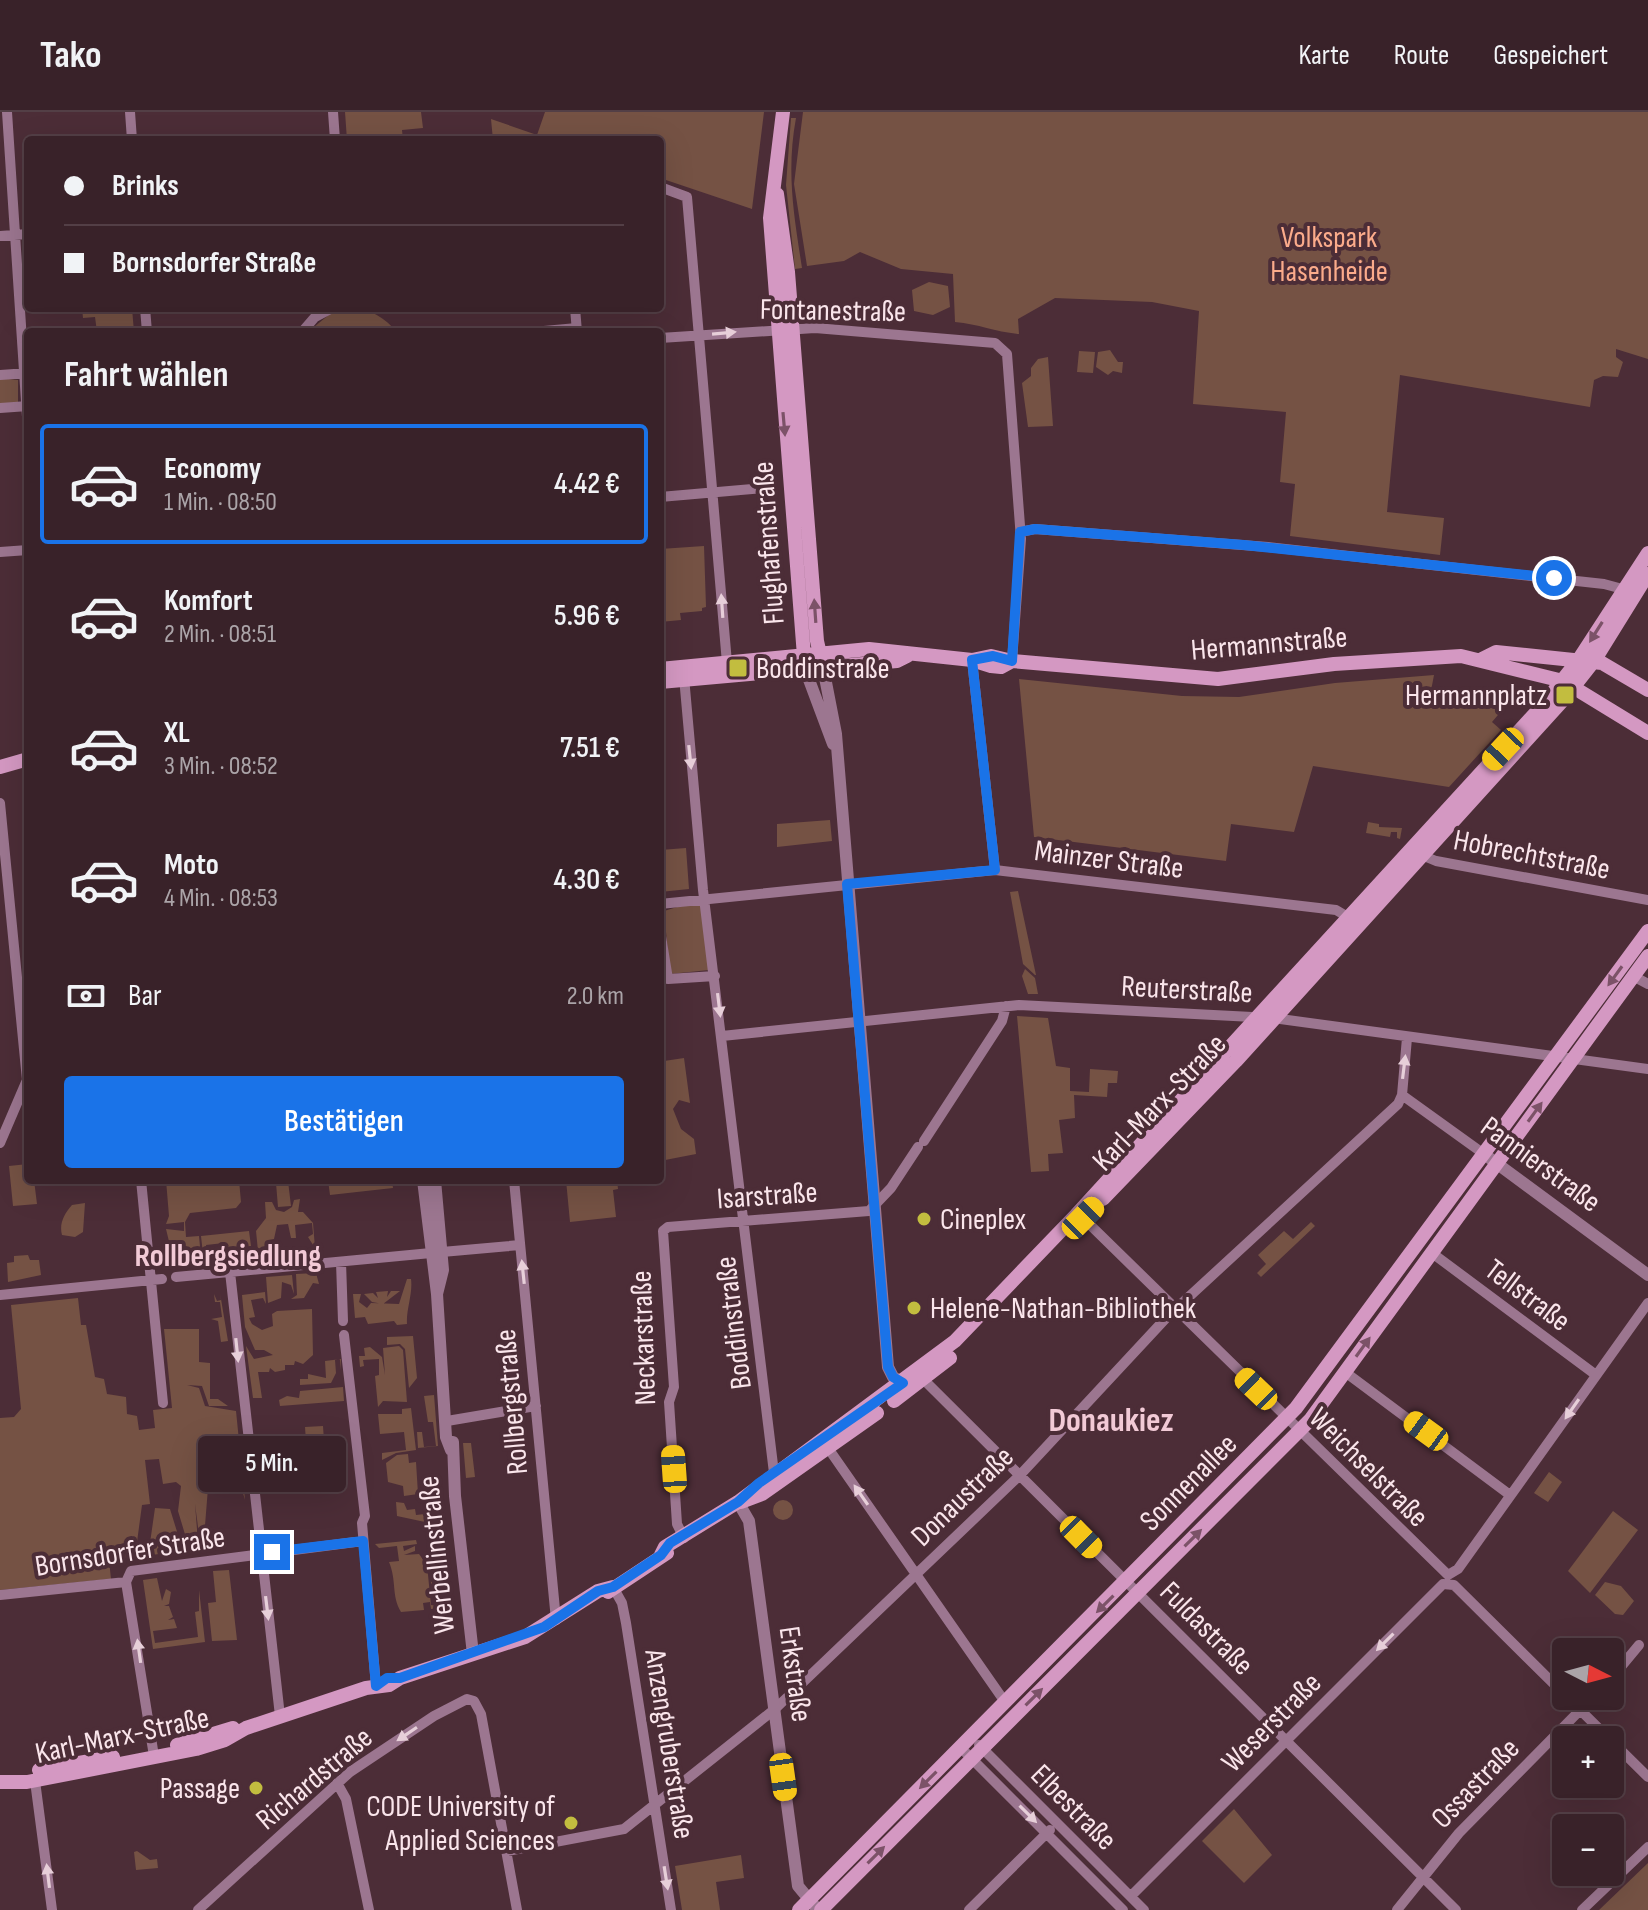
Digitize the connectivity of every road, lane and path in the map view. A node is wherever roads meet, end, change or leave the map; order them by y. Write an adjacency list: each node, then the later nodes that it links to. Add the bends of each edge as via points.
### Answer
1 (7, 112): 10 (street)
2 (130, 112): 5 (street)
3 (333, 112): 6 (street)
4 (783, 112): 7 (main road)
5 (132, 136)
6 (335, 136)
7 (775, 180): 14 (main road, Flughafenstraße, via 770,218); 15 (main road, Flughafenstraße)
8 (664, 188): 17 (street, via 687,197)
9 (24, 234): 10 (street)
10 (16, 235): 11 (street); 16 (street)
11 (0, 236)
12 (324, 312): 13 (street)
13 (305, 328)
14 (777, 328): 15 (street, Fontanestraße); 17 (street, Fontanestraße, one-way to 14); 20 (main road, Flughafenstraße)
15 (793, 328): 19 (main road, Flughafenstraße); 28 (street, Fontanestraße, via 1003,347)
16 (24, 335)
17 (698, 335): 18 (street, Fontanestraße); 26 (street)
18 (664, 338)
19 (797, 371): 20 (main road); 35 (main road, Flughafenstraße, one-way to 19)
20 (780, 372): 39 (main road, Flughafenstraße, one-way to 39)
21 (24, 373): 22 (street)
22 (0, 375)
23 (24, 406): 24 (street)
24 (0, 408)
25 (764, 488): 26 (street)
26 (712, 492): 27 (street); 40 (street, one-way to 26)
27 (664, 497)
28 (1020, 532): 33 (street, via 1244,545); 38 (street)
29 (24, 550): 30 (street)
30 (0, 552)
31 (1648, 553): 33 (main road)
32 (1648, 574): 33 (main road)
33 (1630, 591): 37 (main road)
34 (1482, 659): 37 (main road, Hermannstraße, via 1496,652); 38 (main road, Hermannstraße, via 1427,656 1218,679); 44 (main road, Hermannstraße)
35 (822, 660): 36 (main road, Hermannstraße); 39 (main road, Hermannstraße); 47 (street, Flughafenstraße)
36 (972, 660): 38 (main road, Hermannstraße, via 993,656); 52 (street)
37 (1587, 660): 44 (main road); 45 (main road, via 1610,666)
38 (1012, 661)
39 (804, 662): 40 (main road, Hermannstraße); 42 (main road, Hermannstraße); 47 (street, Flughafenstraße)
40 (727, 663): 42 (main road, Hermannstraße)
41 (664, 670): 42 (main road, Hermannstraße)
42 (684, 673): 43 (main road, Hermannstraße); 54 (street, Boddinstraße, one-way to 54)
43 (664, 680)
44 (1569, 684): 46 (main road); 51 (main road, Karl-Marx-Straße)
45 (1648, 690)
46 (1648, 733)
47 (836, 747): 53 (street, Flughafenstraße)
48 (24, 760): 49 (main road)
49 (0, 767)
50 (0, 803): 68 (street)
51 (1416, 852): 55 (street, Hobrechtstraße); 57 (main road, Karl-Marx-Straße)
52 (995, 870): 53 (street, Mainzer Straße); 57 (street, Mainzer Straße, via 1336,910)
53 (847, 884): 54 (street, Mainzer Straße); 67 (street, Flughafenstraße)
54 (705, 900): 56 (street, Mainzer Straße); 61 (street, Boddinstraße)
55 (1648, 900)
56 (664, 904)
57 (1353, 920): 65 (main road, Karl-Marx-Straße); 66 (main road, Karl-Marx-Straße)
58 (1648, 931): 71 (main road, Sonnenallee, one-way to 71)
59 (664, 954): 61 (street, via 668,979)
60 (1648, 956): 62 (main road, Sonnenallee)
61 (715, 976): 69 (street, Boddinstraße, one-way to 69)
62 (1633, 976): 63 (street); 72 (main road, Sonnenallee)
63 (1648, 984)
64 (1006, 1006): 65 (street, Reuterstraße); 67 (street, Reuterstraße); 85 (street, via 1001,1024)
65 (1256, 1016): 66 (street, Reuterstraße); 86 (main road, Karl-Marx-Straße)
66 (1273, 1018): 70 (street, Reuterstraße); 86 (main road, Karl-Marx-Straße)
67 (859, 1021): 69 (street, Reuterstraße); 85 (street, Flughafenstraße)
68 (24, 1022)
69 (722, 1036): 87 (street, Boddinstraße)
70 (1407, 1038): 71 (street, Reuterstraße); 74 (street, one-way to 70)
71 (1555, 1059): 72 (street, Reuterstraße); 77 (main road, Sonnenallee)
72 (1572, 1060): 73 (street, Reuterstraße); 78 (main road, Sonnenallee, one-way to 72)
73 (1648, 1069)
74 (1402, 1095): 77 (street, Pannierstraße); 99 (street, Donaustraße)
75 (24, 1100): 76 (street)
76 (0, 1143)
77 (1484, 1154): 78 (street, Pannierstraße); 79 (main road, Sonnenallee)
78 (1497, 1164): 84 (main road, Sonnenallee); 94 (street, Pannierstraße)
79 (1465, 1180): 84 (main road); 109 (main road, Sonnenallee)
80 (142, 1184): 96 (street)
81 (424, 1184): 90 (street, Werbellinstraße)
82 (435, 1184): 90 (street, Werbellinstraße)
83 (514, 1184): 89 (street, Rollbergstraße)
84 (1479, 1191): 91 (main road, Sonnenallee)
85 (874, 1207): 87 (street, Isarstraße); 105 (street, Flughafenstraße, via 888,1367)
86 (1081, 1215): 99 (street, Weichselstraße); 104 (main road, Karl-Marx-Straße); 105 (main road, Karl-Marx-Straße, via 955,1341)
87 (745, 1221): 88 (street, Isarstraße); 113 (street, Boddinstraße)
88 (663, 1231): 117 (street, Neckarstraße, via 677,1524)
89 (520, 1245): 90 (street); 108 (street, Rollbergstraße, one-way to 89)
90 (436, 1253): 92 (street); 110 (street, Werbellinstraße)
91 (1432, 1253): 102 (main road, Sonnenallee, one-way to 91); 103 (street, Tellstraße)
92 (341, 1262): 93 (street); 100 (street)
93 (230, 1272): 95 (street); 119 (street, one-way to 119)
94 (1648, 1275)
95 (176, 1277)
96 (156, 1279): 97 (street); 107 (street)
97 (0, 1295)
98 (1648, 1303): 103 (street)
99 (1176, 1309): 109 (street, Weichselstraße); 114 (street, Donaustraße)
100 (343, 1321)
101 (344, 1335): 118 (street, via 361,1467)
102 (1345, 1372): 111 (main road, Sonnenallee); 115 (street)
103 (1596, 1375): 115 (street, one-way to 115)
104 (924, 1380): 105 (main road); 106 (main road, Karl-Marx-Straße); 114 (street, Fuldastraße)
105 (903, 1383): 106 (main road); 113 (main road, Karl-Marx-Straße)
106 (897, 1399): 112 (main road, Karl-Marx-Straße)
107 (163, 1403)
108 (536, 1406): 110 (street); 126 (street, Rollbergstraße)
109 (1287, 1419): 111 (street, Weichselstraße); 122 (main road, Sonnenallee)
110 (447, 1421): 129 (street, Werbellinstraße, via 453,1430)
111 (1299, 1432): 115 (street, Weichselstraße, via 1440,1571 1453,1574); 124 (main road, Sonnenallee, one-way to 111)
112 (828, 1448): 116 (main road, Karl-Marx-Straße, via 762,1494); 120 (street, one-way to 112)
113 (774, 1473): 116 (main road, Karl-Marx-Straße)
114 (1019, 1476): 120 (street, Donaustraße); 122 (street, Fuldastraße)
115 (1510, 1495)
116 (738, 1502): 117 (main road, Karl-Marx-Straße); 134 (street, Erkstraße, via 749,1521)
117 (684, 1538): 123 (main road, Karl-Marx-Straße)
118 (363, 1541): 119 (street, Bornsdorfer Straße); 132 (street)
119 (261, 1554): 121 (street, Bornsdorfer Straße, via 131,1571); 136 (street, one-way to 136)
120 (915, 1574): 133 (street); 134 (street, Donaustraße)
121 (126, 1582): 125 (street, Bornsdorfer Straße); 140 (street, one-way to 121)
122 (1126, 1582): 124 (street, Fuldastraße); 133 (main road, Sonnenallee, one-way to 133)
123 (613, 1587): 126 (main road, Karl-Marx-Straße, via 598,1591); 127 (main road, Karl-Marx-Straße, via 553,1631); 146 (street, Anzengruberstraße, via 626,1623)
124 (1138, 1593): 138 (street, Fuldastraße); 141 (main road, Sonnenallee, one-way to 124)
125 (0, 1595)
126 (556, 1620): 127 (main road, Karl-Marx-Straße)
127 (525, 1637): 129 (main road, Karl-Marx-Straße)
128 (1639, 1645): 130 (street)
129 (473, 1654): 132 (main road, Karl-Marx-Straße, via 387,1678)
130 (1624, 1663)
131 (1552, 1682): 138 (street, Weserstraße, one-way to 138, via 1454,1585 1443,1584)
132 (376, 1686): 136 (main road, Karl-Marx-Straße)
133 (1005, 1702): 139 (main road, Sonnenallee)
134 (775, 1709): 146 (street, Donaustraße); 153 (street, Erkstraße, via 798,1886)
135 (1580, 1710): 142 (street); 151 (street, Ossastraße, via 1468,1823)
136 (280, 1716): 137 (main road, Karl-Marx-Straße)
137 (246, 1728): 140 (main road, Karl-Marx-Straße); 144 (main road, Karl-Marx-Straße, via 196,1749)
138 (1286, 1741): 151 (street, Fuldastraße); 152 (street, Weserstraße)
139 (965, 1742): 141 (street, Elbestraße); 153 (main road, Sonnenallee, one-way to 153)
140 (153, 1750): 143 (main road, Karl-Marx-Straße)
141 (978, 1754): 147 (street, Elbestraße); 148 (street, Elbestraße, one-way to 148); 153 (main road, Sonnenallee, one-way to 141)
142 (1648, 1777)
143 (3, 1781): 144 (main road, Karl-Marx-Straße)
144 (35, 1781): 155 (street, one-way to 144)
145 (337, 1783): 150 (street, Richardstraße, one-way to 145, via 481,1714 471,1699 434,1716); 156 (street, Richardstraße); 157 (street, via 346,1799)
146 (655, 1805): 150 (street, Donaustraße, via 621,1830); 159 (street, Anzengruberstraße, one-way to 159)
147 (1056, 1823): 148 (street); 152 (street, Elbestraße)
148 (1047, 1833): 154 (street, Elbestraße); 160 (street)
149 (1648, 1847): 164 (street)
150 (507, 1851): 158 (street)
151 (1423, 1877): 162 (street, Ossastraße); 163 (street, Fuldastraße)
152 (1132, 1895): 161 (street, Elbestraße)
153 (811, 1908)
154 (1119, 1909)
155 (52, 1910)
156 (198, 1910)
157 (369, 1910)
158 (517, 1910)
159 (671, 1910)
160 (969, 1910)
161 (1144, 1910)
162 (1397, 1910)
163 (1456, 1910)
164 (1582, 1910)

